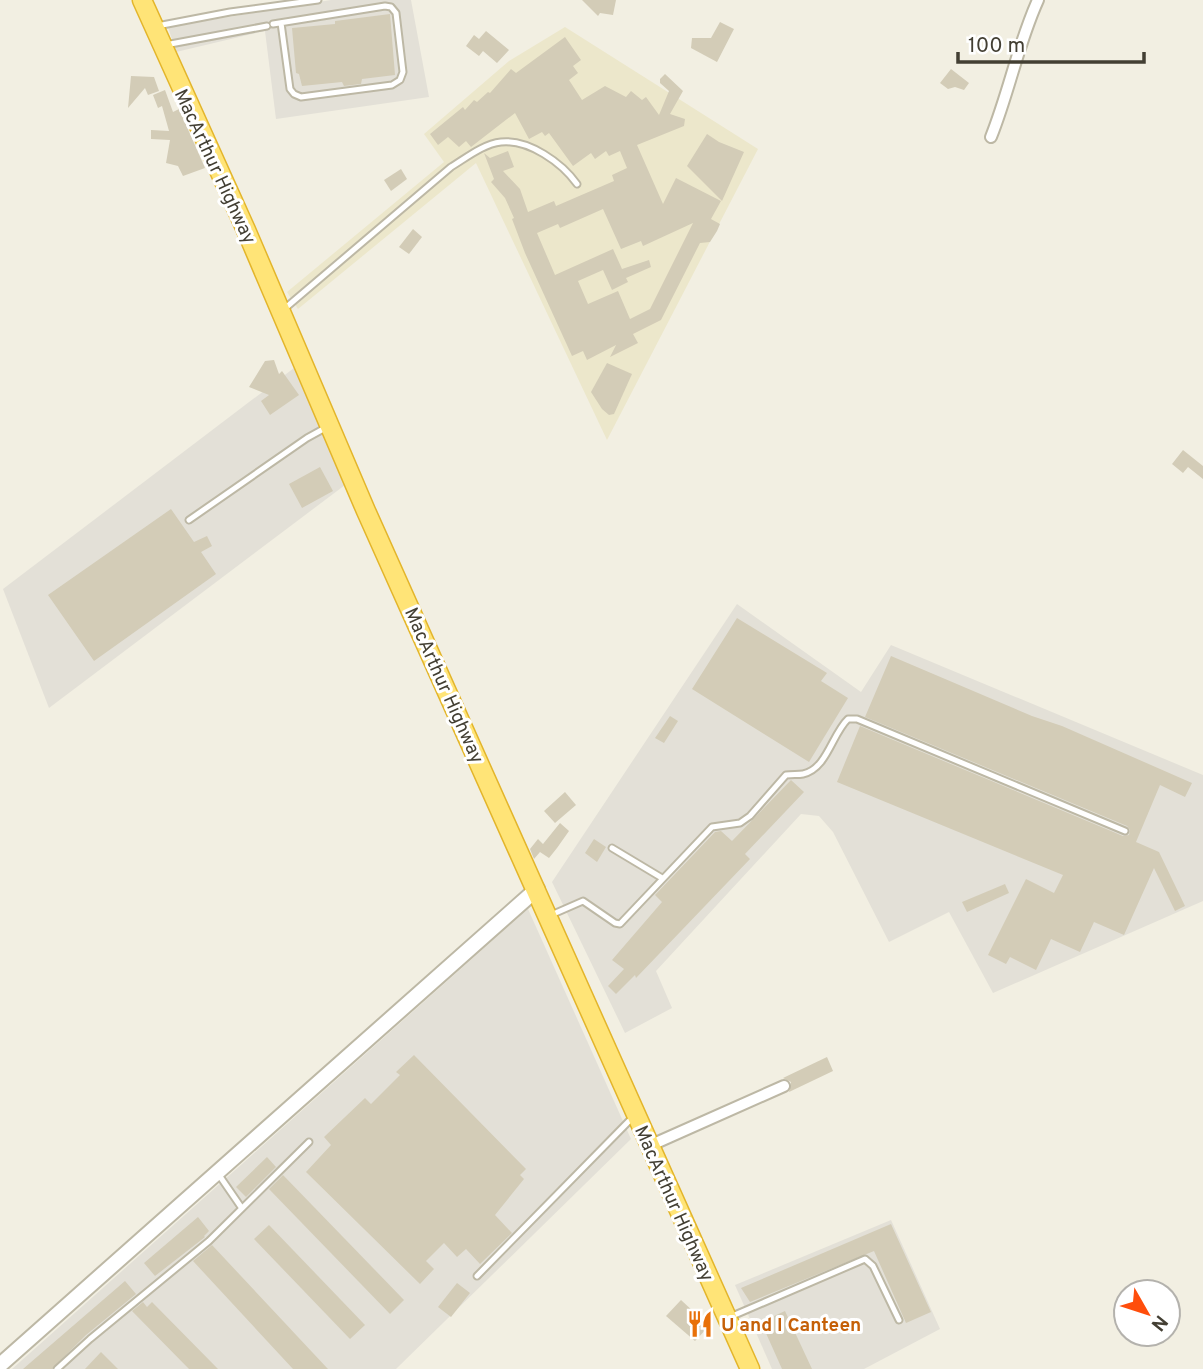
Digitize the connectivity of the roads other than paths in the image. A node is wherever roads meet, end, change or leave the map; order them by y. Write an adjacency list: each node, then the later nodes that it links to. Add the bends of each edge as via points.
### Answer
1 (142, 0): 5 (highway, MacArthur Highway)
2 (318, 0): 5 (lane)
3 (1038, 0): 7 (street)
4 (281, 23): 4 (lane, via 391,7 396,13 400,80 392,85 301,97 294,94); 6 (lane)
5 (154, 27): 6 (highway, MacArthur Highway)
6 (162, 46): 9 (highway, MacArthur Highway)
7 (992, 137)
8 (577, 184): 9 (lane, via 555,161 526,146 502,142 480,150 451,167)
9 (280, 312): 10 (highway, MacArthur Highway)
10 (330, 426): 11 (lane); 15 (highway, MacArthur Highway)
11 (189, 520)
12 (1125, 831): 14 (lane, via 848,719 810,771 786,775 740,823 712,827)
13 (612, 848): 14 (lane)
14 (662, 878): 16 (lane, via 620,924 583,901)
15 (537, 889): 16 (highway, MacArthur Highway); 21 (street)
16 (549, 916): 18 (highway, MacArthur Highway)
17 (784, 1086): 20 (street)
18 (635, 1114): 20 (highway, MacArthur Highway); 23 (lane)
19 (309, 1142): 22 (lane)
20 (649, 1146): 24 (highway, MacArthur Highway)
21 (217, 1172): 22 (lane); 26 (street)
22 (241, 1207): 27 (lane, via 209,1241)
23 (477, 1276)
24 (727, 1318): 25 (lane, via 865,1259 873,1266); 28 (highway, MacArthur Highway)
25 (899, 1320)
26 (0, 1365)
27 (57, 1369)
28 (750, 1369)

